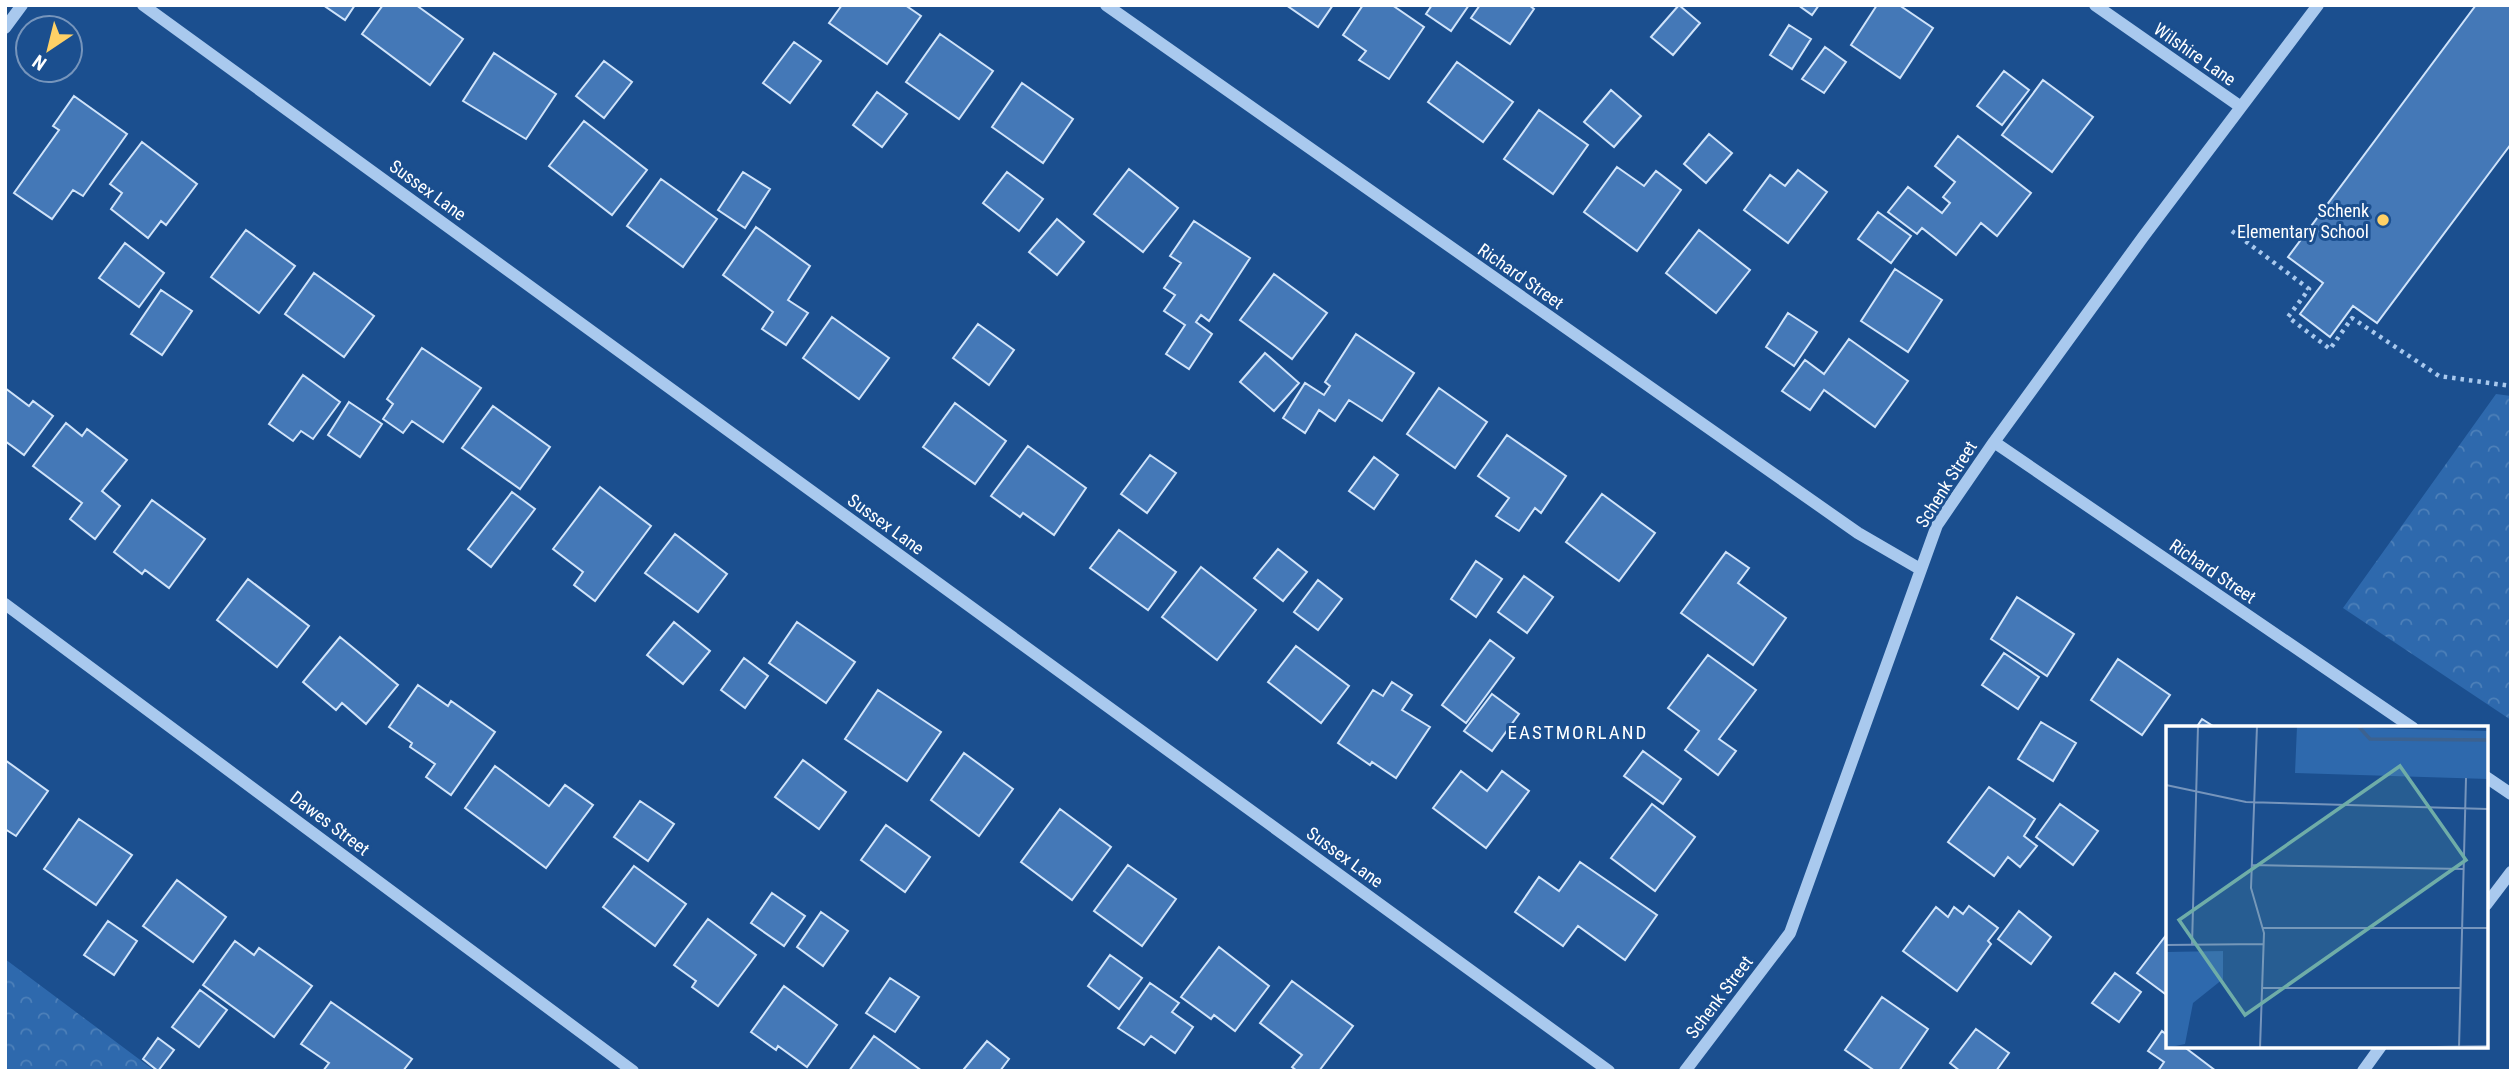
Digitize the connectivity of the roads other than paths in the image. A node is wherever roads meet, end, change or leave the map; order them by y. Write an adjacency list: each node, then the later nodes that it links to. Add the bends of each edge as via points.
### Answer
1 (22, 5): 6 (street)
2 (143, 5): 18 (street, Sussex Lane)
3 (1106, 5): 9 (street, Richard Street, via 1858,533)
4 (2095, 5): 7 (street, Wilshire Lane)
5 (2318, 5): 7 (street, Schenk Street)
6 (5, 28)
7 (2241, 107): 8 (street, Schenk Street)
8 (1994, 442): 9 (street, Schenk Street, via 1937,525); 11 (street, Richard Street)
9 (1920, 569): 19 (street, Schenk Street, via 1790,933)
10 (5, 604): 17 (street, Dawes Street)
11 (2410, 726)
12 (2488, 778): 13 (street)
13 (2511, 794)
14 (2511, 872): 15 (street)
15 (2488, 902)
16 (2380, 1048): 20 (street)
17 (633, 1071)
18 (1609, 1071)
19 (1685, 1071)
20 (2363, 1071)

